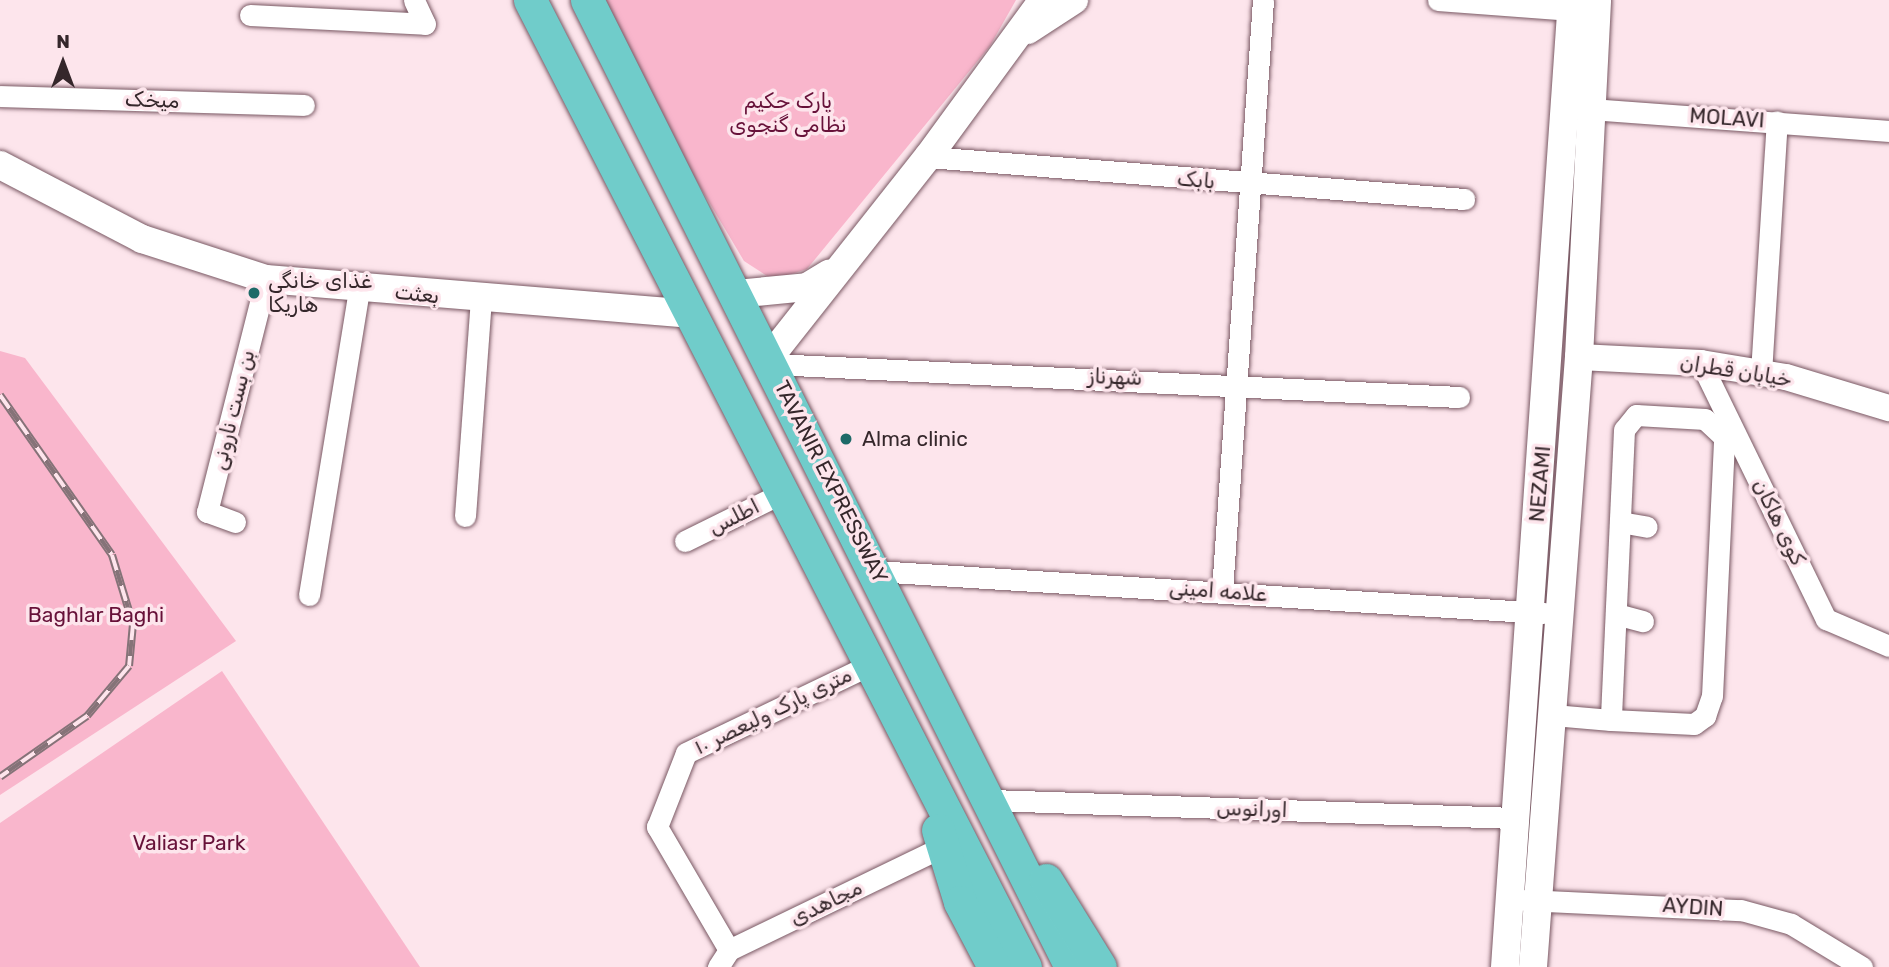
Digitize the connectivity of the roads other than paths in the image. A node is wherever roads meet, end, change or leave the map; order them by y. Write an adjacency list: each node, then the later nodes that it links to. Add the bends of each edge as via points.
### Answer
1 (414, 0): 9 (street, via 425,24)
2 (530, 0): 25 (highway)
3 (587, 0): 23 (highway, TAVANIR EXPRESSWAY)
4 (1043, 0): 10 (main road)
5 (1074, 0): 10 (main road)
6 (1263, 0): 18 (street)
7 (1438, 0): 8 (street)
8 (1581, 3): 13 (main road, NEZAMI)
9 (250, 15)
10 (1020, 36): 16 (main road)
11 (0, 96): 12 (street, میخک)
12 (304, 105)
13 (1578, 108): 14 (street, MOLAVI); 26 (main road, NEZAMI)
14 (1777, 122): 15 (street, MOLAVI); 29 (street)
15 (1889, 131)
16 (929, 157): 18 (street, بابک); 20 (main road)
17 (0, 165): 21 (main road, بعثت, via 142,239)
18 (1250, 185): 19 (street, بابک); 30 (street)
19 (1464, 199)
20 (834, 271): 23 (main road, via 807,287); 27 (main road)
21 (266, 279): 22 (main road, بعثت); 35 (street, بن بست نارونی, via 207,512)
22 (359, 288): 24 (main road, بعثت); 41 (street)
23 (736, 293): 27 (highway, TAVANIR EXPRESSWAY)
24 (481, 300): 25 (main road, بعثت); 34 (street)
25 (690, 314): 33 (highway)
26 (1565, 356): 28 (street, خیابان قطران); 42 (main road, NEZAMI); 43 (main road, NEZAMI)
27 (770, 361): 30 (street, شهرناز); 39 (highway, TAVANIR EXPRESSWAY)
28 (1701, 363): 29 (street, خیابان قطران); 46 (street, کوی هاکان, via 1826,619)
29 (1761, 373): 32 (street, خیابان قطران)
30 (1236, 382): 31 (street, شهرناز); 40 (street)
31 (1458, 397)
32 (1889, 408)
33 (783, 492): 38 (street, اطلس); 47 (highway)
34 (465, 516)
35 (234, 522)
36 (1620, 522): 37 (street); 44 (street); 49 (street, via 1628,419 1717,424 1724,437 1712,696 1694,724)
37 (1647, 527)
38 (685, 541)
39 (876, 571): 40 (street, علامه امینی); 52 (highway, TAVANIR EXPRESSWAY)
40 (1222, 591): 42 (street, علامه امینی)
41 (309, 595)
42 (1529, 611): 43 (street, علامه امینی); 53 (main road, NEZAMI)
43 (1561, 614): 48 (main road, NEZAMI)
44 (1616, 614): 45 (street); 49 (street)
45 (1643, 621)
46 (1889, 646)
47 (870, 665): 50 (highway); 57 (street, ۱۰ متری پارک ولیعصر, via 686,753 657,827)
48 (1553, 715): 49 (street); 51 (main road, NEZAMI)
49 (1611, 720)
50 (925, 776): 54 (highway); 59 (highway)
51 (1546, 799): 53 (main road); 56 (main road, NEZAMI)
52 (994, 807): 53 (street, اورانوس); 60 (highway, TAVANIR EXPRESSWAY); 61 (highway, via 1076,921)
53 (1515, 808): 55 (main road, NEZAMI)
54 (942, 847): 57 (street, مجاهدی); 58 (highway, via 960,902)
55 (1509, 899): 56 (street, AYDIN); 62 (main road, NEZAMI)
56 (1538, 900): 63 (main road, NEZAMI); 64 (street, AYDIN, via 1741,910 1791,924)
57 (724, 958)
58 (994, 967)
59 (1025, 967)
60 (1071, 967)
61 (1100, 967)
62 (1505, 967)
63 (1533, 967)
64 (1862, 967)

